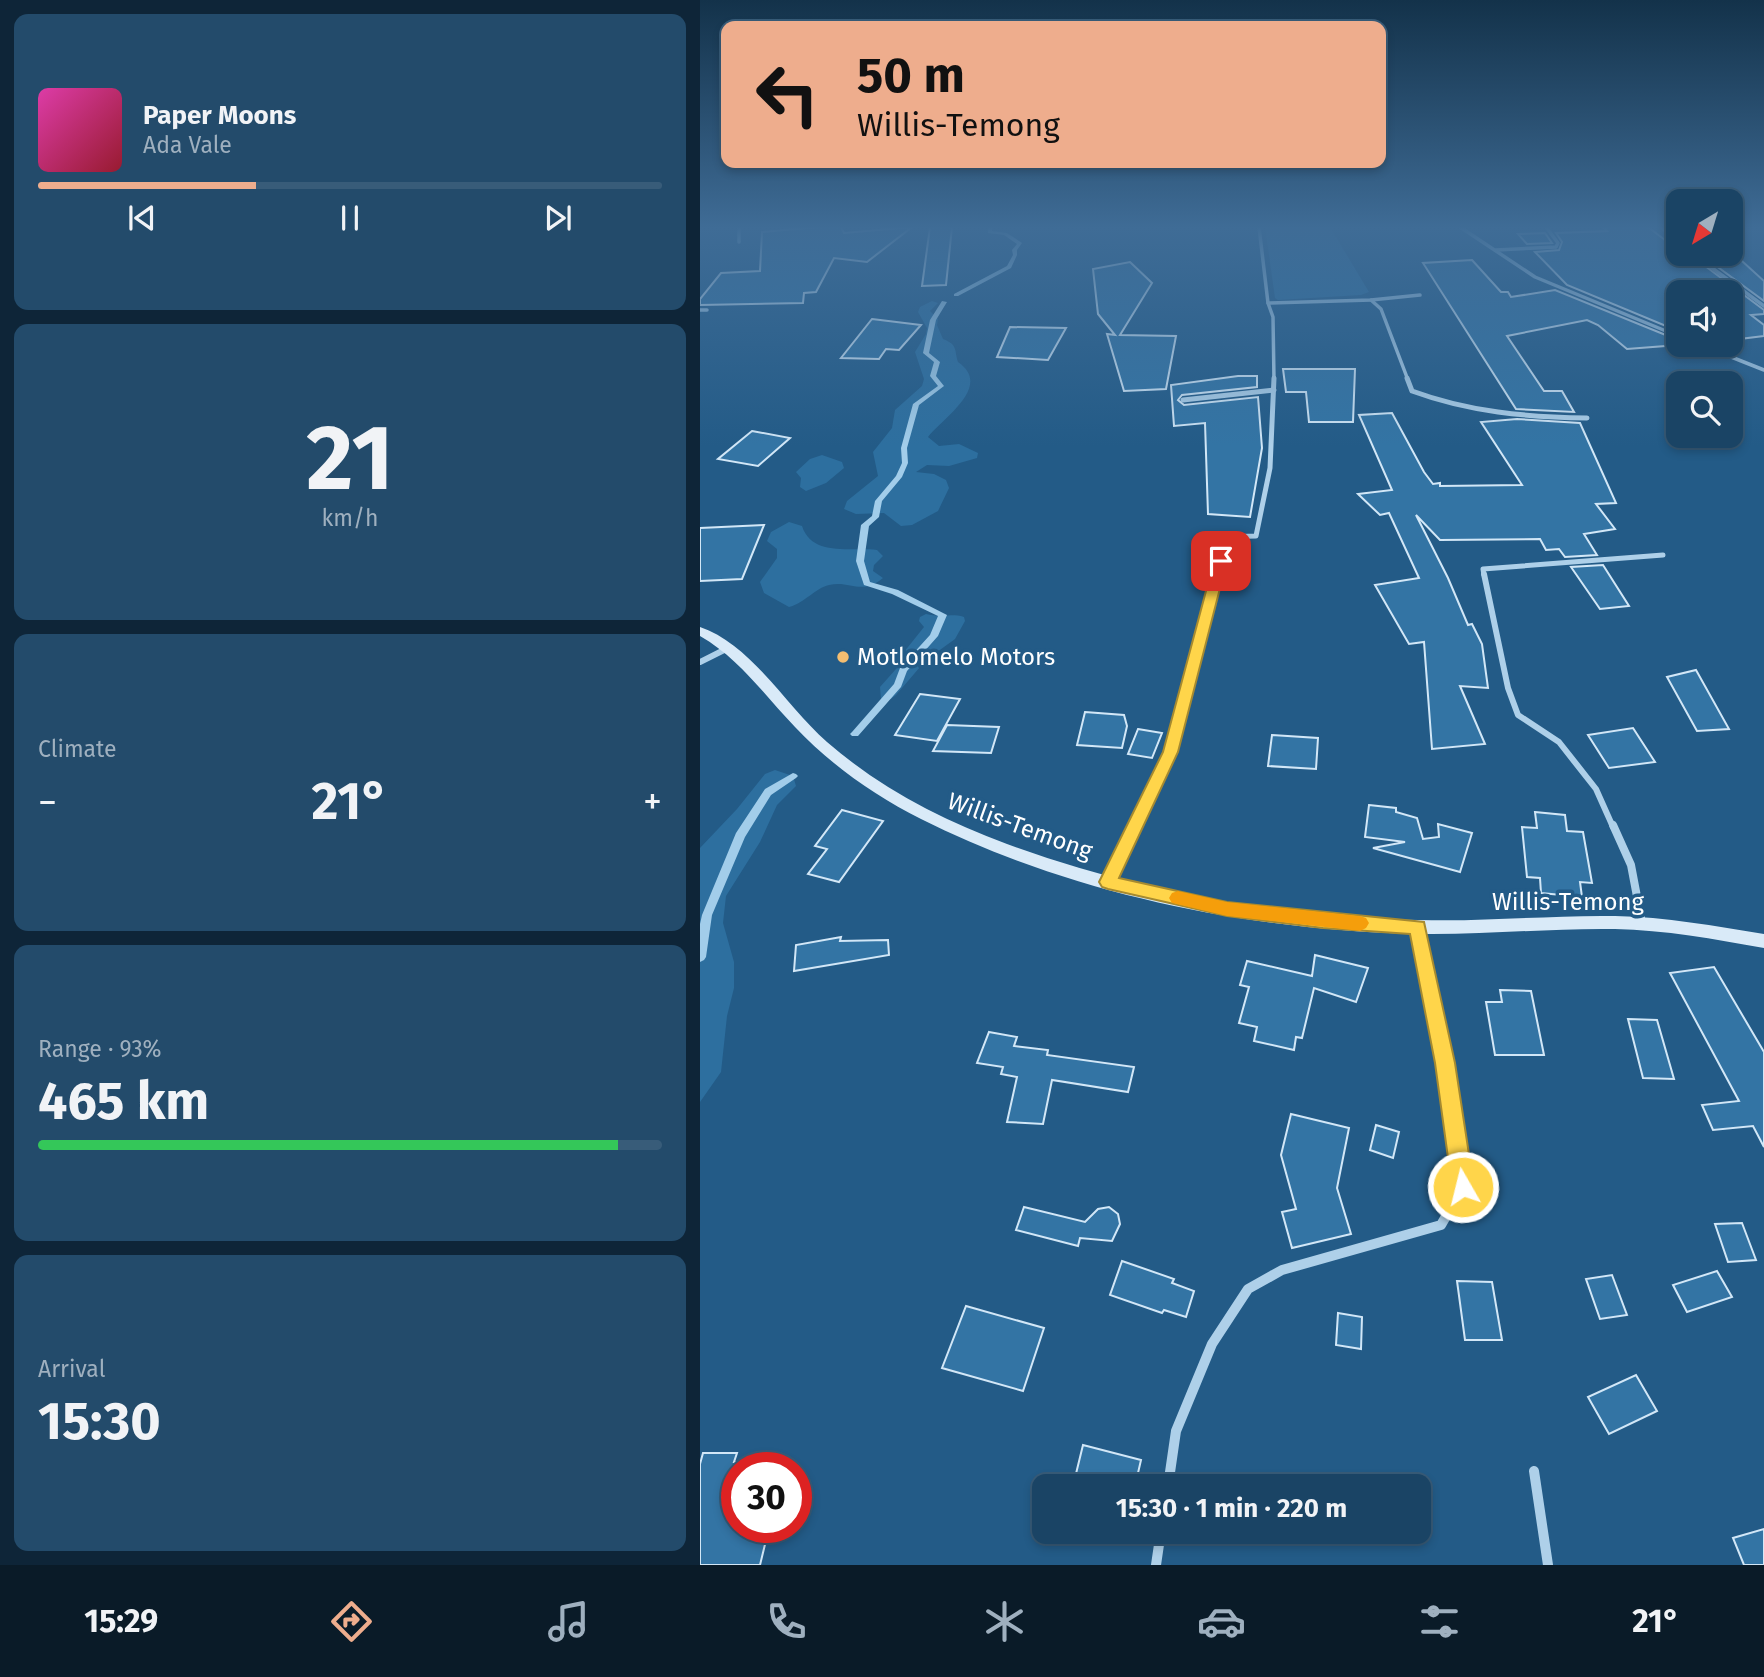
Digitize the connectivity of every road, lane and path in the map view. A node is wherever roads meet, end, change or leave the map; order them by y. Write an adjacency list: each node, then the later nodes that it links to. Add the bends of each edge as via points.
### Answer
1 (1370, 300): 4 (street)
2 (1371, 300): 12 (street, via 1381,309 1412,391 1469,410 1530,418)
3 (1592, 300): 7 (street)
4 (1268, 303): 10 (street, via 1273,317)
5 (700, 310): 6 (street)
6 (707, 310)
7 (1666, 330)
8 (1731, 357): 9 (street)
9 (1764, 370)
10 (1275, 390): 11 (street); 17 (street, via 1270,468 1256,536 1226,537 1171,752)
11 (1183, 400)
12 (1587, 418)
13 (1663, 555): 18 (street, via 1483,569 1518,715 1559,742 1596,789 1631,865)
14 (700, 631): 15 (main road, Willis-Temong)
15 (728, 647): 16 (street); 17 (main road, Willis-Temong, via 808,732 888,795 942,823)
16 (700, 662)
17 (1108, 882): 19 (main road, Willis-Temong, via 1227,909)
18 (1642, 923): 19 (main road, Willis-Temong); 20 (main road, Willis-Temong)
19 (1418, 927): 22 (street, via 1463,1187 1441,1225 1282,1270 1248,1289 1212,1344 1176,1431)
20 (1764, 941)
21 (1534, 1471): 25 (street)
22 (1170, 1474)
23 (1159, 1544): 24 (street)
24 (1156, 1565)
25 (1548, 1565)

